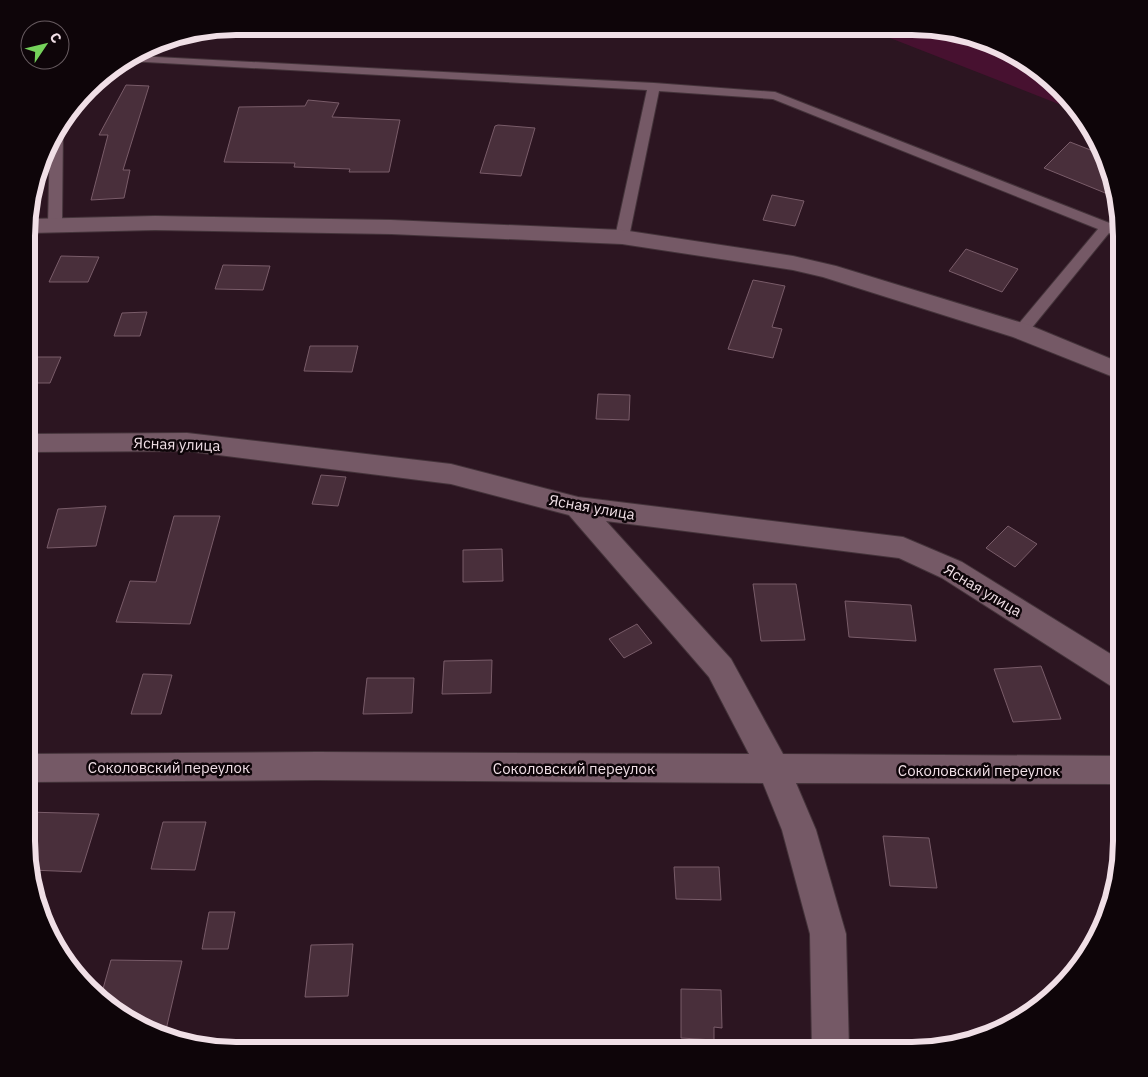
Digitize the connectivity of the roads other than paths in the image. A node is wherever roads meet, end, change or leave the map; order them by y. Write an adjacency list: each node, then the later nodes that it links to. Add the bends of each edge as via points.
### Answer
1 (141, 59): 2 (lane)
2 (654, 87): 6 (lane, via 775,96); 8 (lane)
3 (57, 146): 4 (lane)
4 (55, 224): 5 (street); 8 (street, via 392,227)
5 (35, 226)
6 (1107, 227): 7 (lane); 9 (lane)
7 (1113, 230)
8 (622, 237): 9 (street, via 828,271)
9 (1021, 331): 10 (street)
10 (1113, 369)
11 (35, 443): 12 (street, Ясная улица, via 187,442 451,474)
12 (578, 507): 13 (street, Ясная улица, via 903,548 952,570); 15 (street, via 720,668)
13 (1113, 671)
14 (35, 768): 15 (street, Соколовский переулок)
15 (774, 769): 16 (street, Соколовский переулок); 17 (street, via 798,830 828,934)
16 (1113, 770)
17 (830, 1042)

